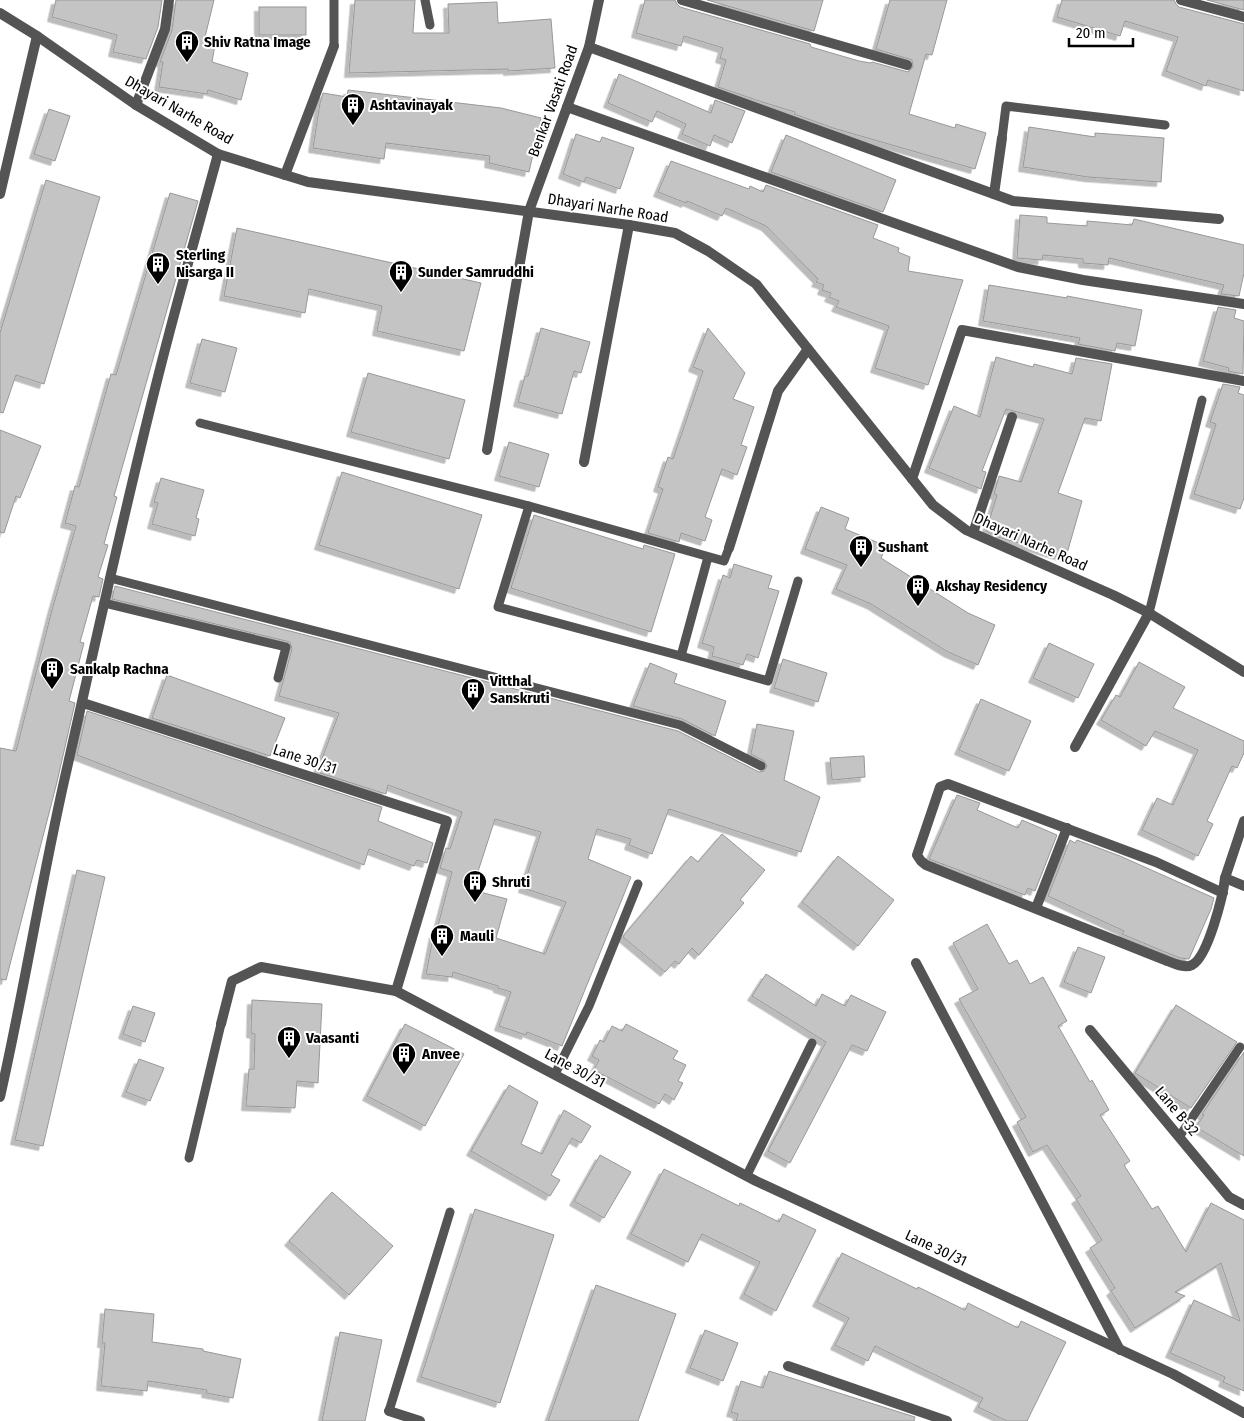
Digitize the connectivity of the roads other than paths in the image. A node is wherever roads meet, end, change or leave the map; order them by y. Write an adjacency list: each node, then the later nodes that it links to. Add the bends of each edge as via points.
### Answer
1 (169, 0): 14 (street, via 165,29)
2 (334, 0): 11 (lane)
3 (425, 0): 9 (lane)
4 (599, 0): 12 (street, Benkar Vasati Road)
5 (682, 0): 13 (street)
6 (1181, 0): 8 (street)
7 (0, 14): 10 (street, Dhayari Narhe Road)
8 (1244, 17)
9 (430, 25)
10 (37, 36): 14 (street, Dhayari Narhe Road); 20 (street)
11 (334, 46): 19 (street)
12 (588, 47): 15 (street, Benkar Vasati Road); 21 (street)
13 (907, 65)
14 (136, 105): 18 (street, Dhayari Narhe Road)
15 (567, 107): 22 (street, Benkar Vasati Road); 25 (street, via 1018,267)
16 (1165, 126): 17 (lane, via 1006,106)
17 (1002, 138): 21 (street)
18 (218, 154): 19 (street, Dhayari Narhe Road); 38 (street, via 161,366)
19 (285, 175): 22 (street, Dhayari Narhe Road, via 308,182)
20 (0, 194)
21 (994, 194): 23 (street, via 1013,201)
22 (529, 211): 24 (street, Dhayari Narhe Road); 31 (street, Benkar Vasati Road)
23 (1218, 220)
24 (629, 225): 26 (street, Dhayari Narhe Road, via 675,233 708,251 756,284); 32 (street)
25 (1244, 304)
26 (808, 348): 33 (street, Dhayari Narhe Road); 36 (street, via 778,391)
27 (1244, 382): 33 (street, via 962,330)
28 (1202, 400): 41 (lane)
29 (1012, 417): 35 (street)
30 (200, 423): 34 (lane)
31 (487, 450)
32 (584, 462)
33 (912, 479): 35 (street, Dhayari Narhe Road, via 933,505)
34 (529, 506): 37 (lane); 42 (lane, via 498,607)
35 (973, 533): 41 (street, Dhayari Narhe Road)
36 (729, 548): 37 (lane, via 724,561)
37 (708, 557): 42 (lane)
38 (110, 578): 40 (street); 47 (lane, via 680,726)
39 (798, 581): 42 (lane, via 768,681)
40 (104, 603): 44 (lane, via 286,647); 45 (street)
41 (1148, 613): 43 (street, Dhayari Narhe Road); 46 (street)
42 (681, 656)
43 (1244, 672)
44 (278, 678)
45 (83, 703): 56 (street, Lane 30/31, via 447,821); 62 (street, via 64,779)
46 (1075, 747)
47 (761, 766)
48 (1244, 821): 50 (street)
49 (1067, 828): 53 (street, via 1156,862); 54 (street); 54 (street, via 948,784 940,787 917,855 921,861)
50 (1226, 878): 52 (street); 53 (street)
51 (638, 884): 61 (lane, via 589,1006)
52 (1244, 886)
53 (1224, 893): 54 (street, via 1202,955 1190,966 1165,960)
54 (1036, 908)
55 (916, 963): 68 (street)
56 (396, 990): 57 (street, via 260,967 232,981); 61 (street, Lane 30/31)
57 (221, 1024): 64 (lane)
58 (1090, 1030): 63 (street, Lane B-32)
59 (812, 1043): 65 (lane)
60 (1240, 1047): 63 (lane)
61 (555, 1074): 65 (street, Lane 30/31)
62 (0, 1097)
63 (1179, 1137): 66 (street, Lane B-32, via 1229,1197)
64 (189, 1158)
65 (747, 1175): 68 (street, Lane 30/31)
66 (1244, 1205)
67 (450, 1212): 70 (lane)
68 (1120, 1350): 71 (street, Lane 30/31, via 1172,1374)
69 (788, 1366): 73 (street)
70 (389, 1411): 72 (street)
71 (1244, 1414)
72 (420, 1421)
73 (947, 1421)

